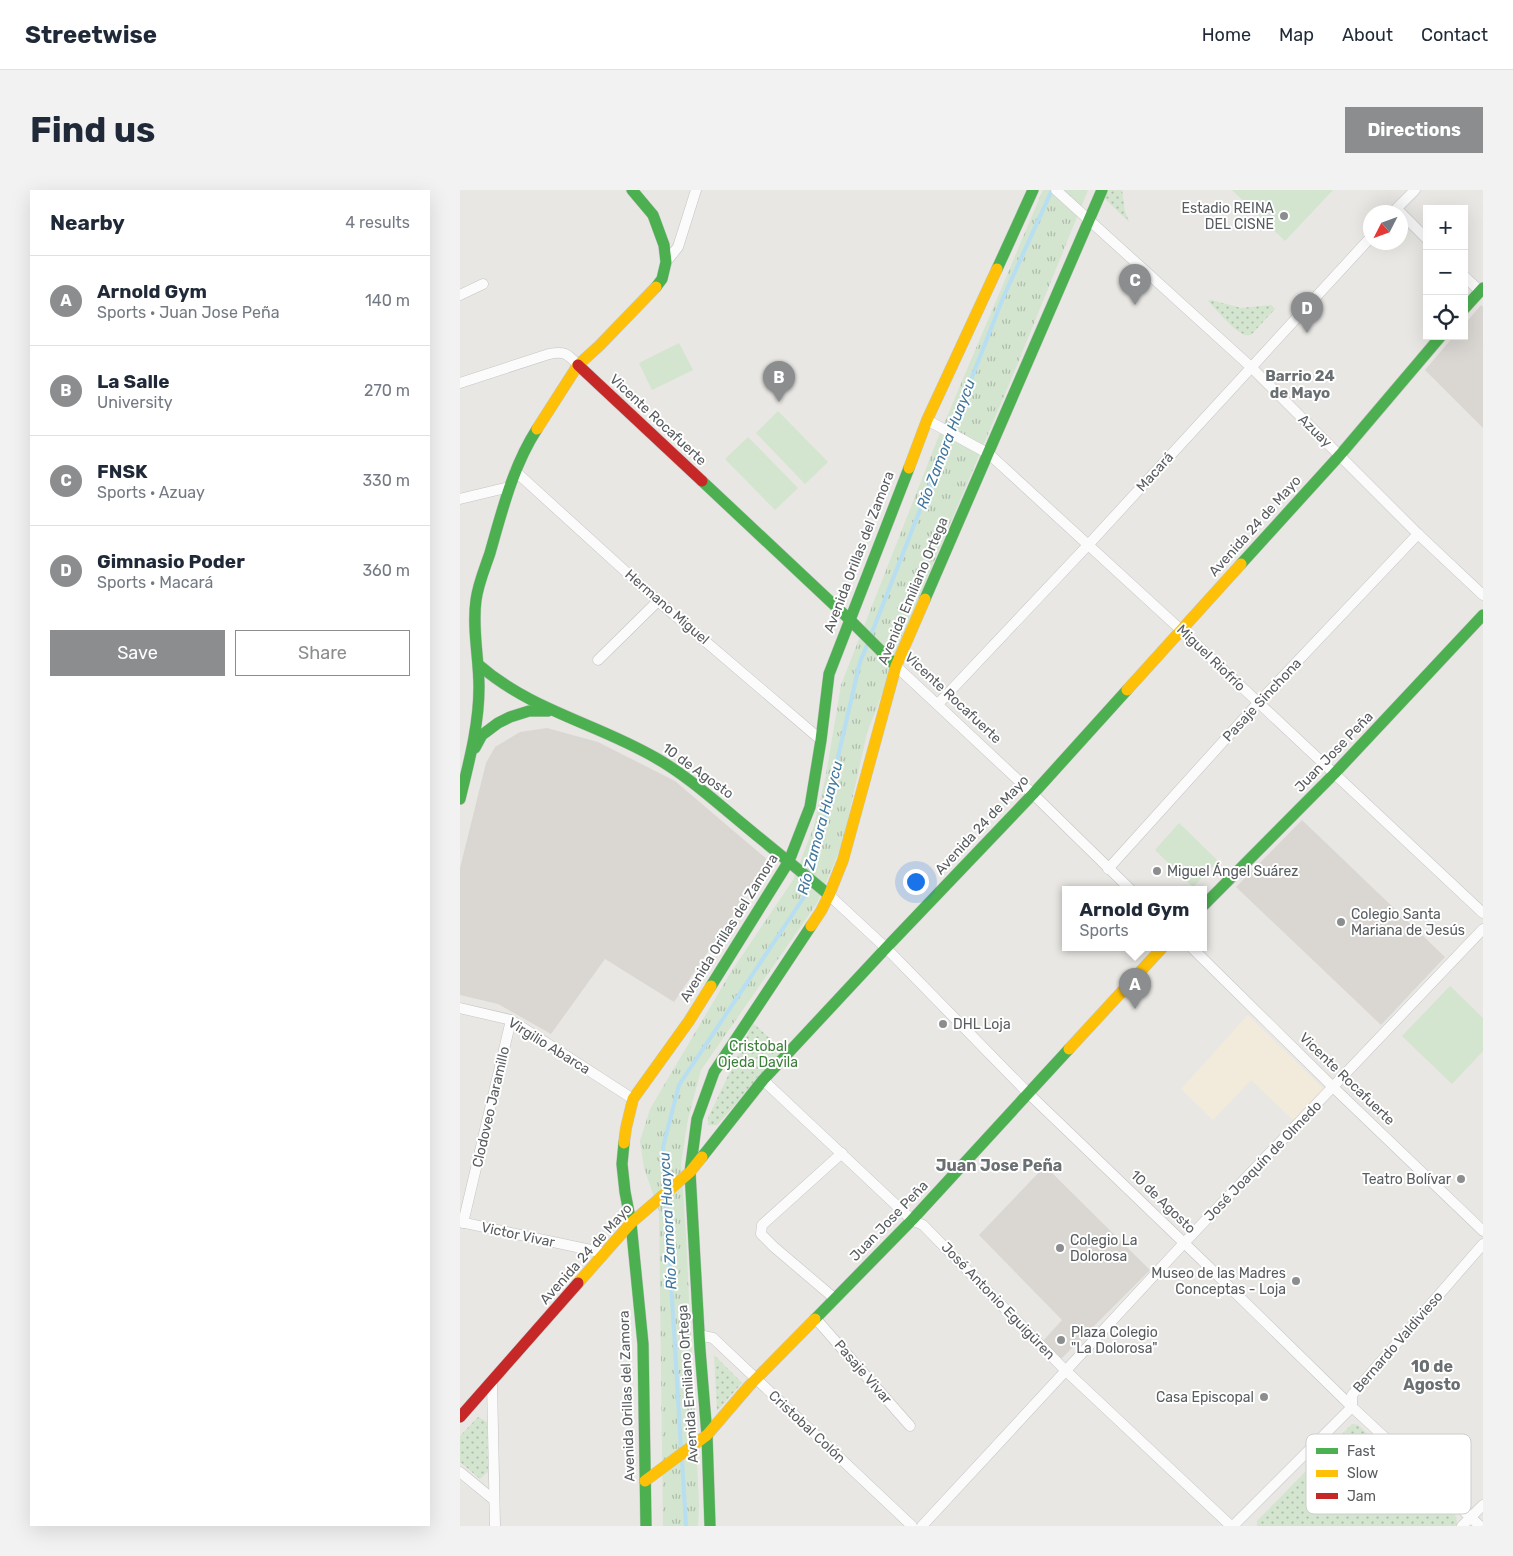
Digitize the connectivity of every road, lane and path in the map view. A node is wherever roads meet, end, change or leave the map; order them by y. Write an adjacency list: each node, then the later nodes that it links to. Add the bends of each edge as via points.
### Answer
1 (632, 190): 12 (street, via 653,215 664,245)
2 (696, 190): 12 (street, via 678,247)
3 (1033, 190): 22 (street, Avenida Orillas del Zamora)
4 (1056, 190): 8 (street, Azuay)
5 (1102, 190): 8 (street, Avenida Emiliano Ortega)
6 (1415, 190): 7 (street)
7 (1403, 205)
8 (1087, 219): 20 (street, Azuay); 23 (street, Avenida Emiliano Ortega, via 1020,379)
9 (1408, 222): 10 (street)
10 (1423, 235)
11 (1363, 245): 20 (street, Macará)
12 (666, 262): 19 (street, via 659,284)
13 (1468, 279): 15 (street)
14 (483, 284): 16 (street)
15 (1482, 291): 17 (street)
16 (460, 295)
17 (1468, 305)
18 (1438, 340): 24 (street, Avenida 24 de Mayo)
19 (578, 365): 21 (street, via 560,352); 25 (street, via 529,441); 33 (street, Vicente Rocafuerte)
20 (1250, 367): 24 (street, Azuay); 29 (street, Macará)
21 (460, 383)
22 (931, 422): 23 (street, Miguel Riofrío); 33 (street, Avenida Orillas del Zamora)
23 (985, 451): 29 (street, Miguel Riofrío); 37 (street, Avenida Emiliano Ortega)
24 (1340, 455): 28 (street, Azuay); 34 (street, Avenida 24 de Mayo)
25 (515, 471): 26 (street); 31 (street, Hermano Miguel)
26 (509, 487): 27 (street); 36 (street, via 476,598 474,614)
27 (460, 499)
28 (1418, 534): 30 (street, Azuay); 38 (street, Pasaje Sinchona)
29 (1089, 544): 34 (street, Miguel Riofrío); 39 (street, Macará)
30 (1483, 595)
31 (658, 600): 35 (street); 41 (street, Hermano Miguel)
32 (1483, 615): 43 (street, Juan Jose Peña)
33 (849, 620): 37 (street, Vicente Rocafuerte); 41 (street, Avenida Orillas del Zamora, via 829,674)
34 (1181, 630): 38 (street, Miguel Riofrío); 44 (street, Avenida 24 de Mayo)
35 (598, 660)
36 (479, 665): 40 (street, 10 de Agosto, via 495,679); 42 (street, via 477,722)
37 (896, 666): 39 (street, Vicente Rocafuerte); 49 (street, Avenida Emiliano Ortega, via 843,860)
38 (1258, 703): 43 (street, Miguel Riofrío); 47 (street, Pasaje Sinchona)
39 (938, 704): 44 (street, Vicente Rocafuerte)
40 (552, 711): 42 (street, 10 de Agosto, via 529,711 498,723 482,735); 46 (street, 10 de Agosto, via 628,743 682,774)
41 (821, 740): 46 (street, Avenida Orillas del Zamora, via 810,807)
42 (470, 755): 45 (street)
43 (1334, 774): 50 (street, Juan Jose Peña); 51 (street, Miguel Riofrío)
44 (1033, 794): 47 (street, Vicente Rocafuerte); 53 (street, Avenida 24 de Mayo)
45 (460, 799)
46 (789, 861): 49 (street, 10 de Agosto); 61 (street, Avenida Orillas del Zamora, via 689,1021)
47 (1108, 869): 48 (street, Vicente Rocafuerte)
48 (1127, 886)
49 (829, 895): 53 (street, 10 de Agosto); 63 (street, Avenida Emiliano Ortega, via 714,1072 697,1119)
50 (1207, 903)
51 (1483, 913)
52 (1483, 929): 59 (street, José Joaquín de Olmedo)
53 (886, 948): 58 (street, Avenida 24 de Mayo); 60 (street, 10 de Agosto)
54 (1159, 951): 60 (street, Juan Jose Peña)
55 (1195, 951): 59 (street, Vicente Rocafuerte)
56 (460, 1008): 57 (street, Virgilio Abarca)
57 (511, 1020): 61 (street, Virgilio Abarca); 65 (street, Clodoveo Jaramillo)
58 (763, 1080): 62 (street, José Antonio Eguigüren); 63 (street, Avenida 24 de Mayo)
59 (1333, 1088): 67 (street, Vicente Rocafuerte); 68 (street, José Joaquín de Olmedo)
60 (1028, 1093): 64 (street, Juan Jose Peña); 68 (street, 10 de Agosto)
61 (632, 1099): 66 (street, Avenida Orillas del Zamora, via 622,1164)
62 (842, 1153): 64 (street, José Antonio Eguigüren); 71 (street, via 762,1225 761,1234)
63 (690, 1172): 66 (street, Avenida 24 de Mayo); 73 (street, Avenida Emiliano Ortega)
64 (912, 1220): 71 (street, Juan Jose Peña); 74 (street, José Antonio Eguigüren, via 923,1225)
65 (461, 1223): 70 (street, Victor Vivar)
66 (630, 1223): 70 (street, Avenida 24 de Mayo); 85 (street, Avenida Orillas del Zamora, via 642,1344)
67 (1483, 1231)
68 (1184, 1243): 74 (street, José Joaquín de Olmedo); 77 (street, 10 de Agosto)
69 (1483, 1244): 77 (street, Bernardo Valdivieso, via 1352,1395)
70 (605, 1253): 76 (street, Avenida 24 de Mayo)
71 (834, 1298): 72 (street, Juan Jose Peña)
72 (816, 1319): 75 (street, Juan Jose Peña); 79 (street, Pasaje Vivar)
73 (699, 1335): 75 (street, Cristobal Colón, via 713,1338); 82 (street, Avenida Emiliano Ortega)
74 (1065, 1370): 94 (street, José Joaquín de Olmedo); 95 (street, José Antonio Eguigüren)
75 (756, 1380): 82 (street, Juan Jose Peña); 93 (street, Cristobal Colón)
76 (492, 1382): 78 (street, Avenida 24 de Mayo); 86 (street)
77 (1352, 1407): 80 (street, Bernardo Valdivieso); 81 (street, 10 de Agosto)
78 (460, 1417)
79 (910, 1426)
80 (1325, 1434)
81 (1381, 1434)
82 (707, 1435): 85 (street, Juan Jose Peña); 92 (street, Avenida Emiliano Ortega)
83 (1306, 1453): 95 (street, Bernardo Valdivieso)
84 (460, 1472): 86 (street)
85 (645, 1481): 91 (street, Avenida Orillas del Zamora)
86 (494, 1500): 90 (street)
87 (1483, 1505): 89 (street)
88 (1468, 1514): 89 (street, 10 de Agosto)
89 (1471, 1517): 96 (street); 97 (street, 10 de Agosto)
90 (495, 1526)
91 (646, 1526)
92 (710, 1526)
93 (912, 1526)
94 (922, 1526)
95 (1232, 1526)
96 (1462, 1526)
97 (1480, 1526)

